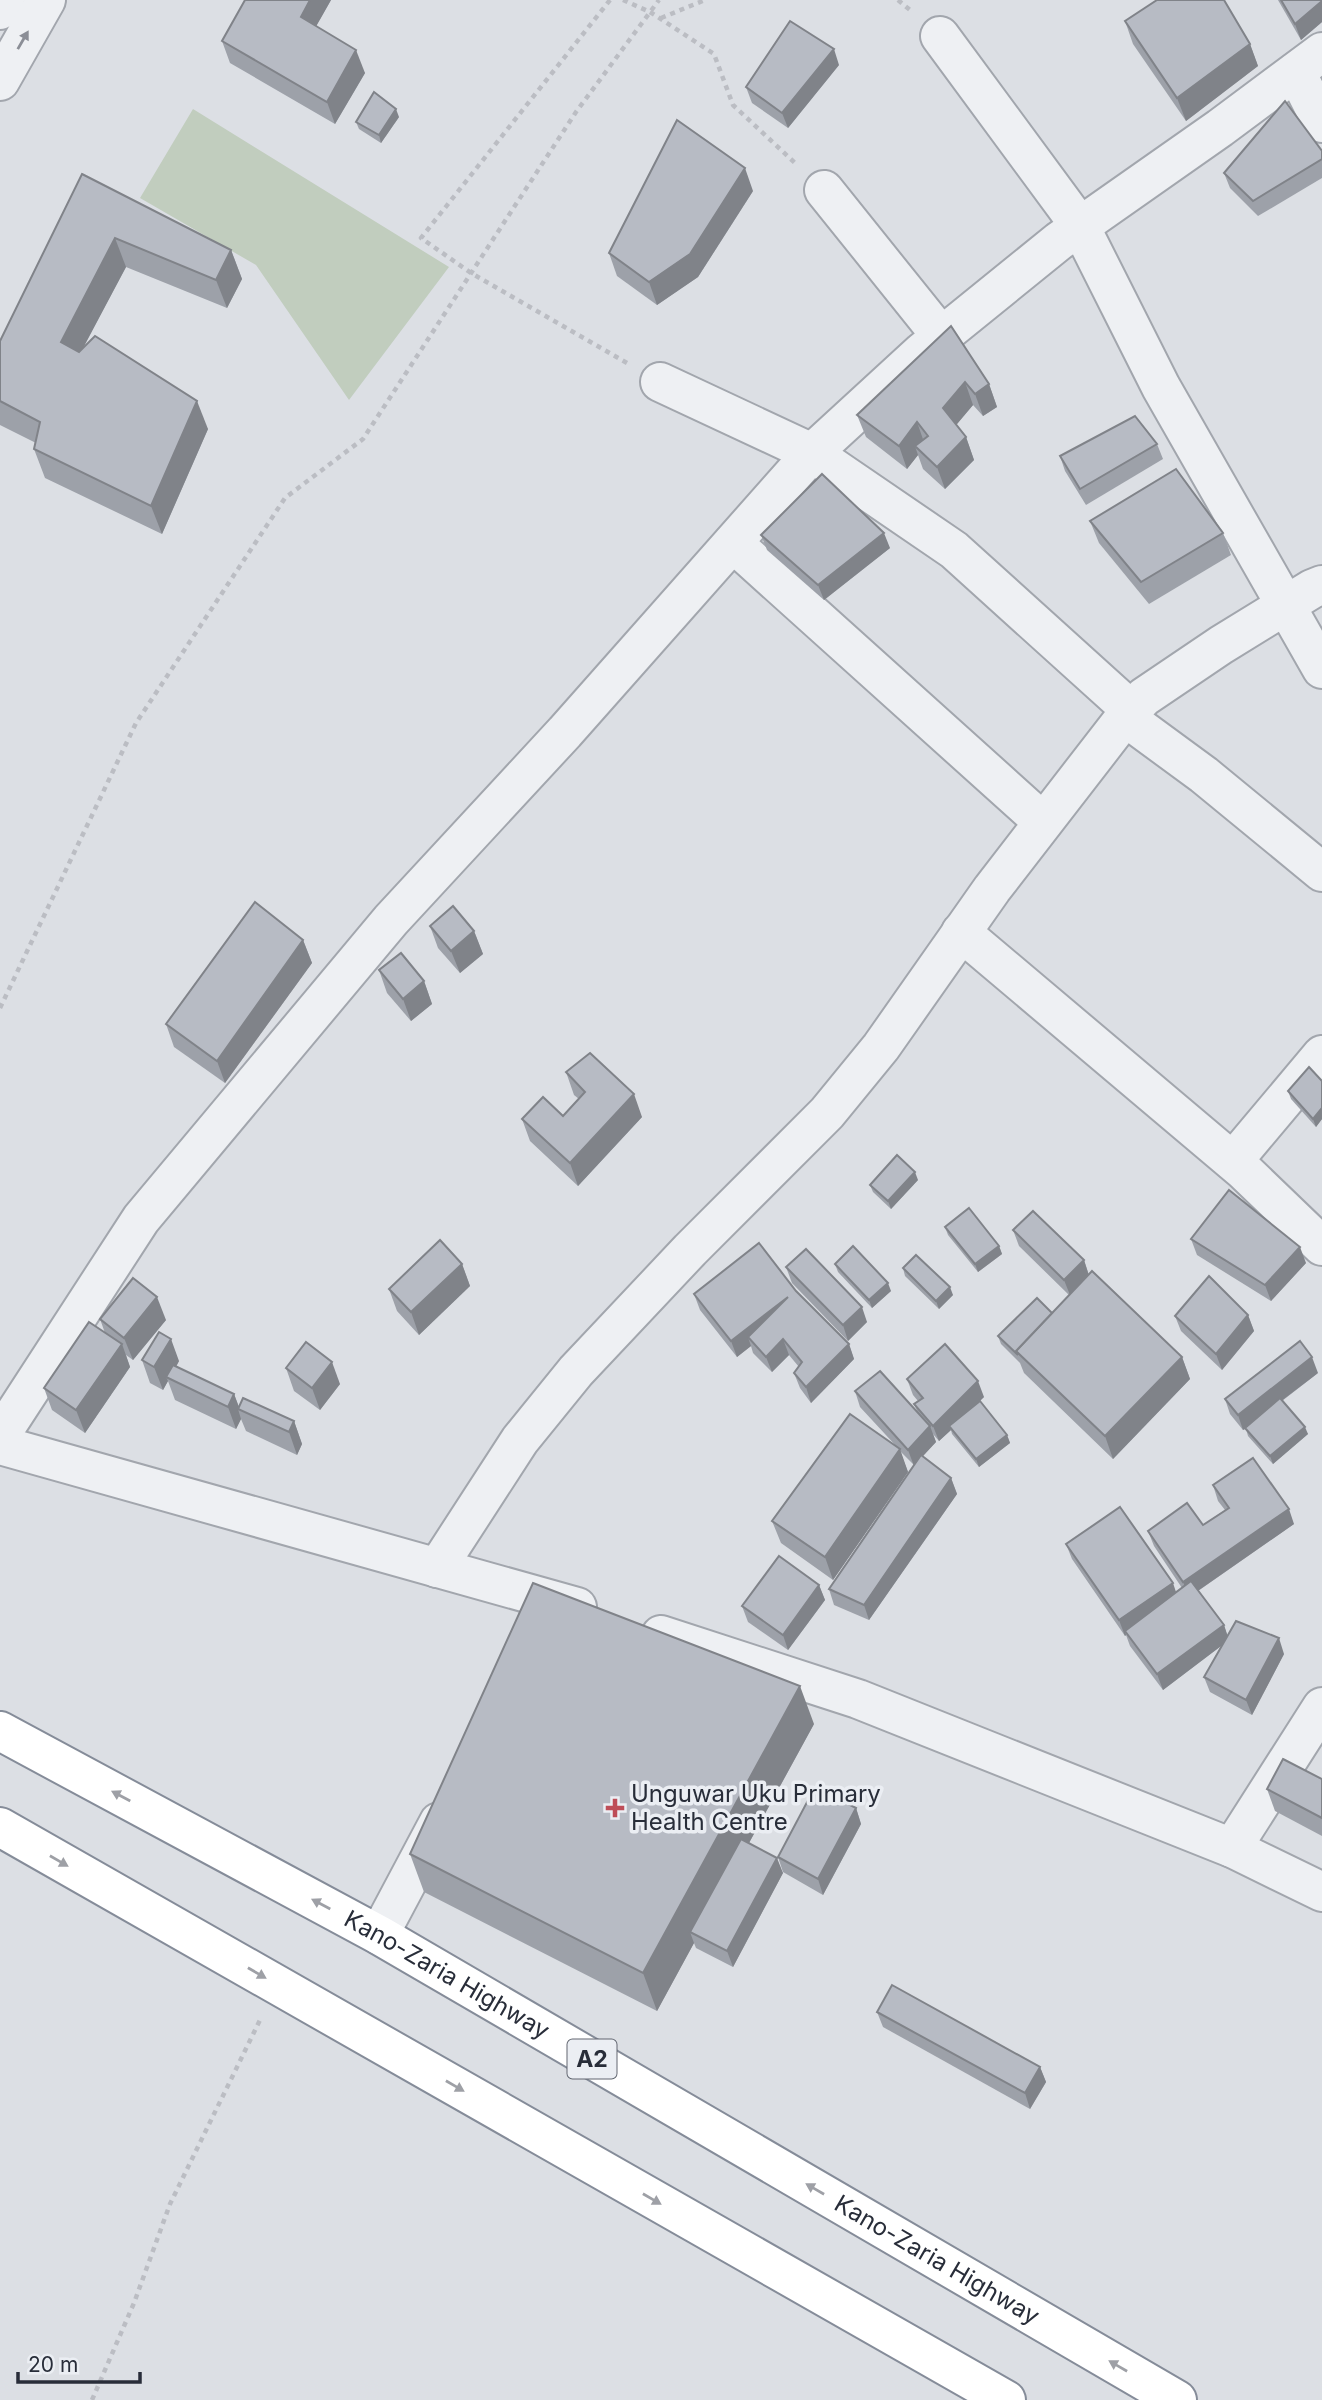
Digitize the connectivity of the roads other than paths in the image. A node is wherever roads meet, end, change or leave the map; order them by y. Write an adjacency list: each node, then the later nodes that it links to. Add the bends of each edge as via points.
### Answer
1 (5, 0): 3 (street)
2 (46, 0): 6 (street, one-way to 2)
3 (0, 10)
4 (940, 36): 9 (street)
5 (1309, 62): 7 (street); 9 (street)
6 (0, 81)
7 (1322, 123)
8 (824, 190): 10 (street)
9 (1080, 226): 10 (street); 15 (street, via 1161,387)
10 (942, 337): 12 (street)
11 (660, 382): 12 (street)
12 (813, 453): 13 (street); 17 (street, via 954,550)
13 (733, 543): 18 (street); 24 (street, via 391,920 141,1219)
14 (1322, 585): 15 (street)
15 (1285, 606): 16 (street); 17 (street, via 1144,697)
16 (1322, 669)
17 (1128, 714): 18 (street); 19 (street)
18 (1043, 822): 20 (street)
19 (1322, 872)
20 (961, 932): 22 (street); 26 (street, via 881,1047 827,1113 576,1371 520,1440)
21 (1322, 1055): 22 (street)
22 (1233, 1161): 23 (street)
23 (1322, 1246)
24 (0, 1436)
25 (0, 1445): 26 (street)
26 (437, 1568): 27 (street)
27 (555, 1600): 28 (street); 33 (street, via 858,1699)
28 (536, 1636)
29 (1322, 1707): 33 (street)
30 (0, 1731): 35 (highway, Kano-Zaria Highway / A2, one-way to 30)
31 (454, 1791): 35 (street)
32 (0, 1827): 36 (highway, one-way to 36)
33 (1232, 1848): 34 (street)
34 (1322, 1892)
35 (379, 1935): 37 (highway, Kano-Zaria Highway / A2, one-way to 35)
36 (1006, 2400)
37 (1177, 2400)

